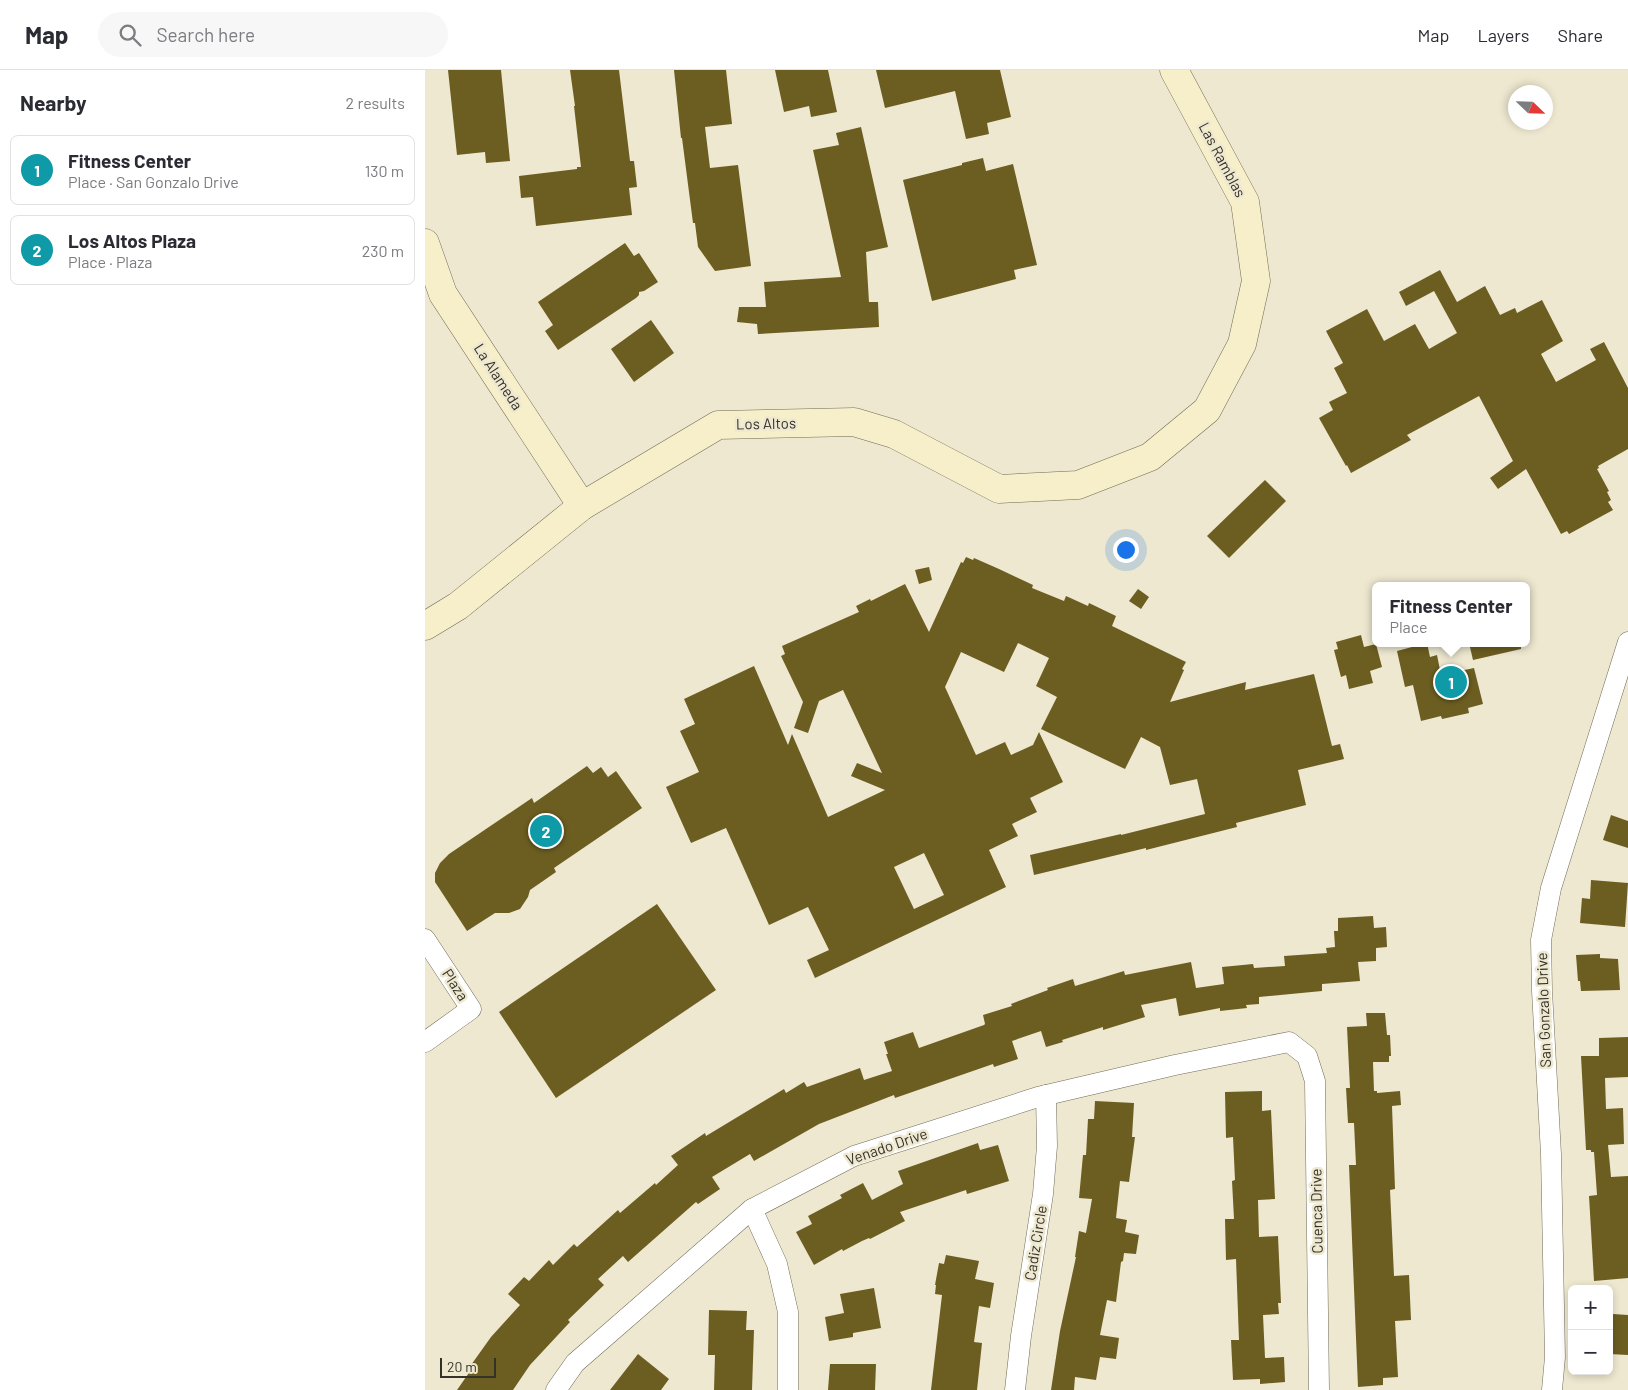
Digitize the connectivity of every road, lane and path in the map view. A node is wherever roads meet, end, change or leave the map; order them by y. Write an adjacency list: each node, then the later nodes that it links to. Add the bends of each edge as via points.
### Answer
1 (1174, 70): 3 (street, Las Ramblas, via 1245,202 1256,281 1242,344 1207,410)
2 (425, 243): 4 (street, La Alameda, via 443,294)
3 (1150, 457): 4 (street, Los Altos, via 1078,485 999,489 894,434 854,422 718,425)
4 (582, 506): 5 (street, Los Altos, via 458,606)
5 (425, 626)
6 (1628, 642): 16 (street, San Gonzalo Drive, via 1551,888 1541,940 1551,1154 1555,1357)
7 (425, 939): 8 (street, Plaza, via 471,1009)
8 (425, 1042)
9 (1289, 1042): 10 (street, Venado Drive); 15 (street, Cuenca Drive, via 1307,1056 1315,1081)
10 (1046, 1095): 11 (street, Venado Drive, via 854,1156); 14 (street, Cadiz Circle, via 1047,1146 1043,1194)
11 (752, 1209): 12 (street, Venado Drive, via 575,1363); 13 (street, via 777,1264 788,1312)
12 (556, 1390)
13 (788, 1390)
14 (1015, 1390)
15 (1319, 1390)
16 (1552, 1390)

